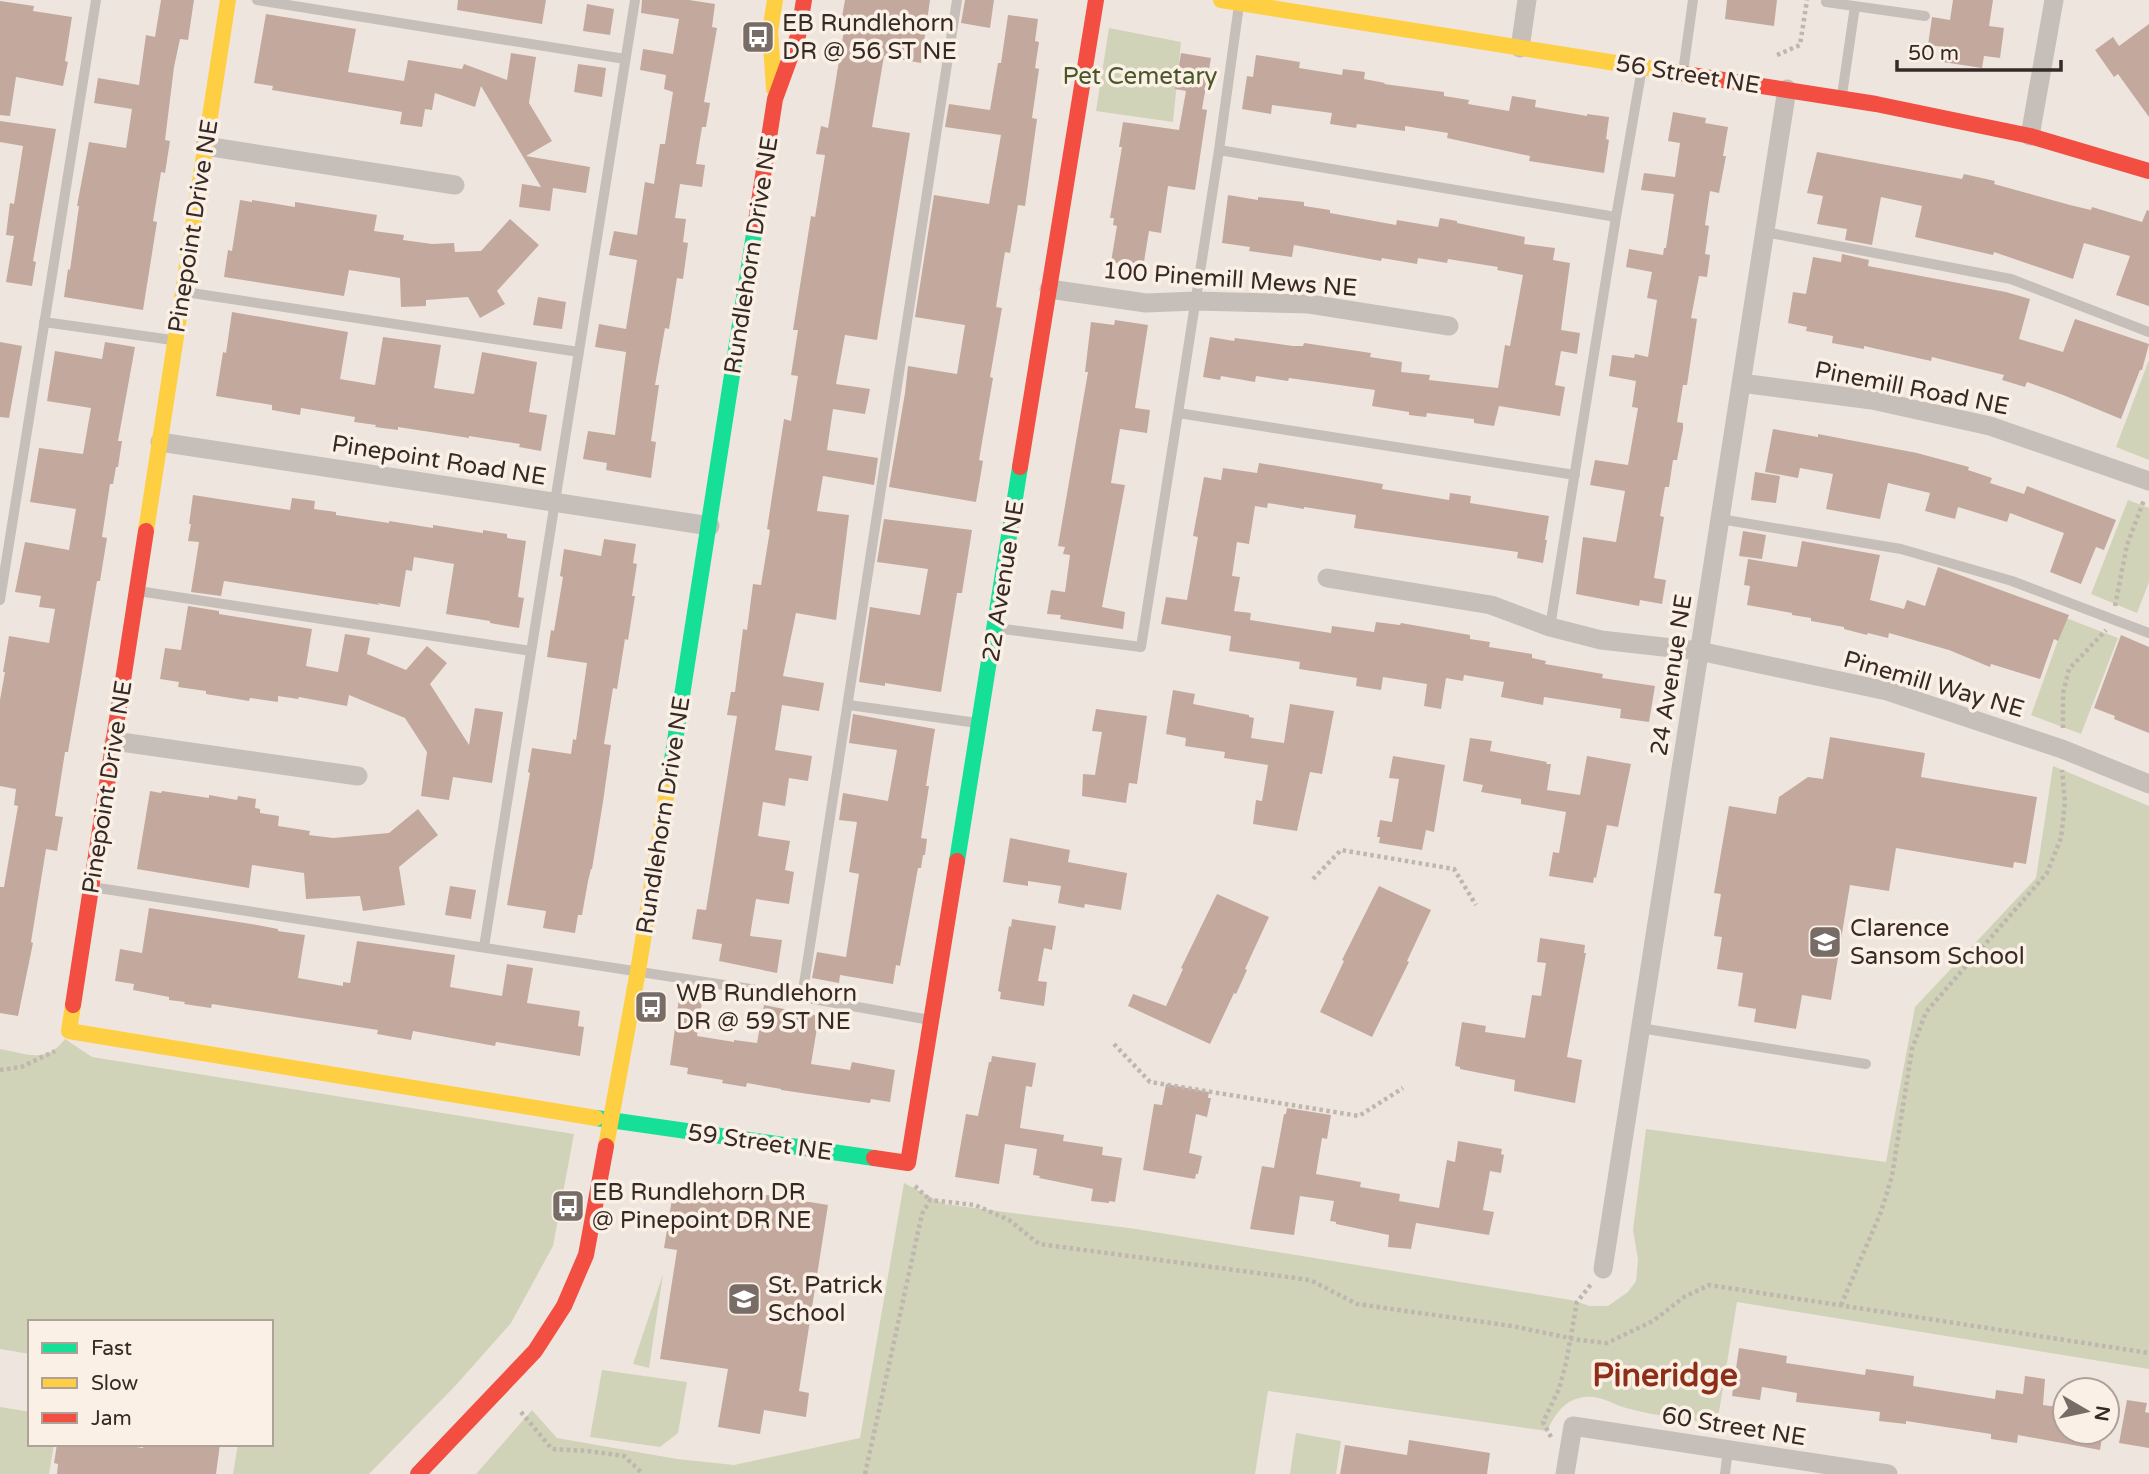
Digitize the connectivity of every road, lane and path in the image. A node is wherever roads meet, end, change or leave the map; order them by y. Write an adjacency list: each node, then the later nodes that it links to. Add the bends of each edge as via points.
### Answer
1 (96, 0): 36 (lane)
2 (228, 0): 27 (street, Pinepoint Drive NE)
3 (257, 0): 20 (lane)
4 (635, 0): 20 (lane)
5 (775, 0): 25 (street, Rundlehorn Drive NE, via 769,31)
6 (804, 0): 25 (street, Rundlehorn Drive NE, via 798,36)
7 (957, 0): 57 (lane)
8 (1096, 0): 33 (street, 22 Avenue NE)
9 (1221, 0): 15 (street, 56 Street NE)
10 (1527, 0): 18 (street)
11 (1693, 0): 22 (lane)
12 (1807, 0): 19 (path, via 1800,45)
13 (1827, 0): 16 (lane)
14 (2054, 0): 26 (street)
15 (1239, 2): 18 (street, 56 Street NE); 28 (lane)
16 (1855, 6): 17 (lane); 24 (lane)
17 (1925, 16)
18 (1520, 48): 21 (street, 56 Street NE)
19 (1777, 55)
20 (625, 59): 40 (lane)
21 (1642, 67): 22 (street, 56 Street NE); 31 (lane)
22 (1683, 74): 23 (street, 56 Street NE)
23 (1787, 89): 24 (street, 56 Street NE); 32 (street, 24 Avenue NE)
24 (1842, 98): 26 (street, 56 Street NE)
25 (775, 99): 48 (street, Rundlehorn Drive NE)
26 (2030, 136): 29 (street, 56 Street NE)
27 (205, 146): 30 (street); 34 (street, Pinepoint Drive NE)
28 (1219, 150): 31 (lane); 35 (lane)
29 (2149, 171)
30 (455, 185)
31 (1616, 217): 44 (lane)
32 (1765, 233): 38 (lane, via 2011,279); 41 (street, 24 Avenue NE)
33 (1049, 289): 35 (street, 100 Pinemill Mews NE, via 1146,303); 53 (street, 22 Avenue NE)
34 (183, 292): 39 (street, Pinepoint Drive NE); 40 (lane)
35 (1196, 301): 37 (street, 100 Pinemill Mews NE, via 1309,304); 42 (lane)
36 (44, 322): 39 (lane); 51 (lane)
37 (1449, 326)
38 (2149, 332)
39 (176, 341): 43 (street, Pinepoint Drive NE)
40 (579, 352): 46 (lane)
41 (1741, 383): 45 (street, Pinemill Road NE, via 1872,400 1990,425); 47 (street, 24 Avenue NE)
42 (1178, 413): 44 (lane); 53 (lane, via 1140,647)
43 (160, 442): 46 (street, Pinepoint Road NE); 50 (street, Pinepoint Drive NE)
44 (1575, 475): 52 (lane)
45 (2149, 481)
46 (555, 503): 48 (street, Pinepoint Road NE); 55 (lane)
47 (1720, 519): 54 (lane, via 1901,549 2012,581); 56 (street, 24 Avenue NE)
48 (710, 526): 67 (street, Rundlehorn Drive NE)
49 (1327, 578): 52 (street, Pinemill Way NE, via 1491,605)
50 (137, 591): 55 (lane); 59 (street, Pinepoint Drive NE)
51 (0, 600)
52 (1550, 627): 56 (street, Pinemill Way NE, via 1601,640)
53 (996, 628): 58 (street, 22 Avenue NE)
54 (2149, 633)
55 (531, 651): 66 (lane)
56 (1699, 651): 62 (street, Pinemill Way NE, via 1887,691 2062,749); 70 (street, 24 Avenue NE)
57 (849, 705): 58 (lane); 68 (lane)
58 (979, 723): 69 (street, 22 Avenue NE)
59 (114, 741): 61 (street); 64 (street, Pinepoint Drive NE)
60 (2062, 767): 79 (path, via 2062,838 2047,873 1926,1012 1912,1049 1892,1176)
61 (358, 776)
62 (2149, 784)
63 (1313, 879): 65 (path, via 1341,850 1454,869)
64 (91, 887): 66 (lane); 71 (street, Pinepoint Drive NE)
65 (1476, 905)
66 (484, 947): 67 (lane)
67 (638, 971): 68 (lane); 76 (street, Rundlehorn Drive NE)
68 (803, 997): 69 (lane)
69 (931, 1020): 77 (street, 22 Avenue NE)
70 (1640, 1028): 73 (lane); 78 (street, 24 Avenue NE)
71 (69, 1031): 74 (path, via 70,1044 21,1067); 76 (street)
72 (1114, 1044): 75 (path, via 1150,1082 1359,1116)
73 (1866, 1064)
74 (0, 1070)
75 (1404, 1088)
76 (611, 1121): 77 (street, 59 Street NE); 85 (street, Rundlehorn Drive NE, via 586,1255 564,1306 535,1351)
77 (908, 1163)
78 (1603, 1269): 80 (path, via 1577,1302)
79 (1841, 1306): 80 (path, via 1709,1285 1653,1321 1607,1343); 81 (path)
80 (1571, 1338): 83 (path, via 1559,1389 1543,1422 1552,1441); 87 (path, via 1357,1304 1310,1280 1039,1244 1009,1220 975,1205 930,1200 922,1214)
81 (2149, 1353)
82 (521, 1412): 86 (path, via 552,1449 624,1456)
83 (1571, 1435): 84 (street, 60 Street NE); 88 (street)
84 (1728, 1449): 89 (lane); 90 (street, 60 Street NE)
85 (418, 1474)
86 (643, 1474)
87 (866, 1474)
88 (1565, 1474)
89 (1725, 1474)
90 (1888, 1474)

